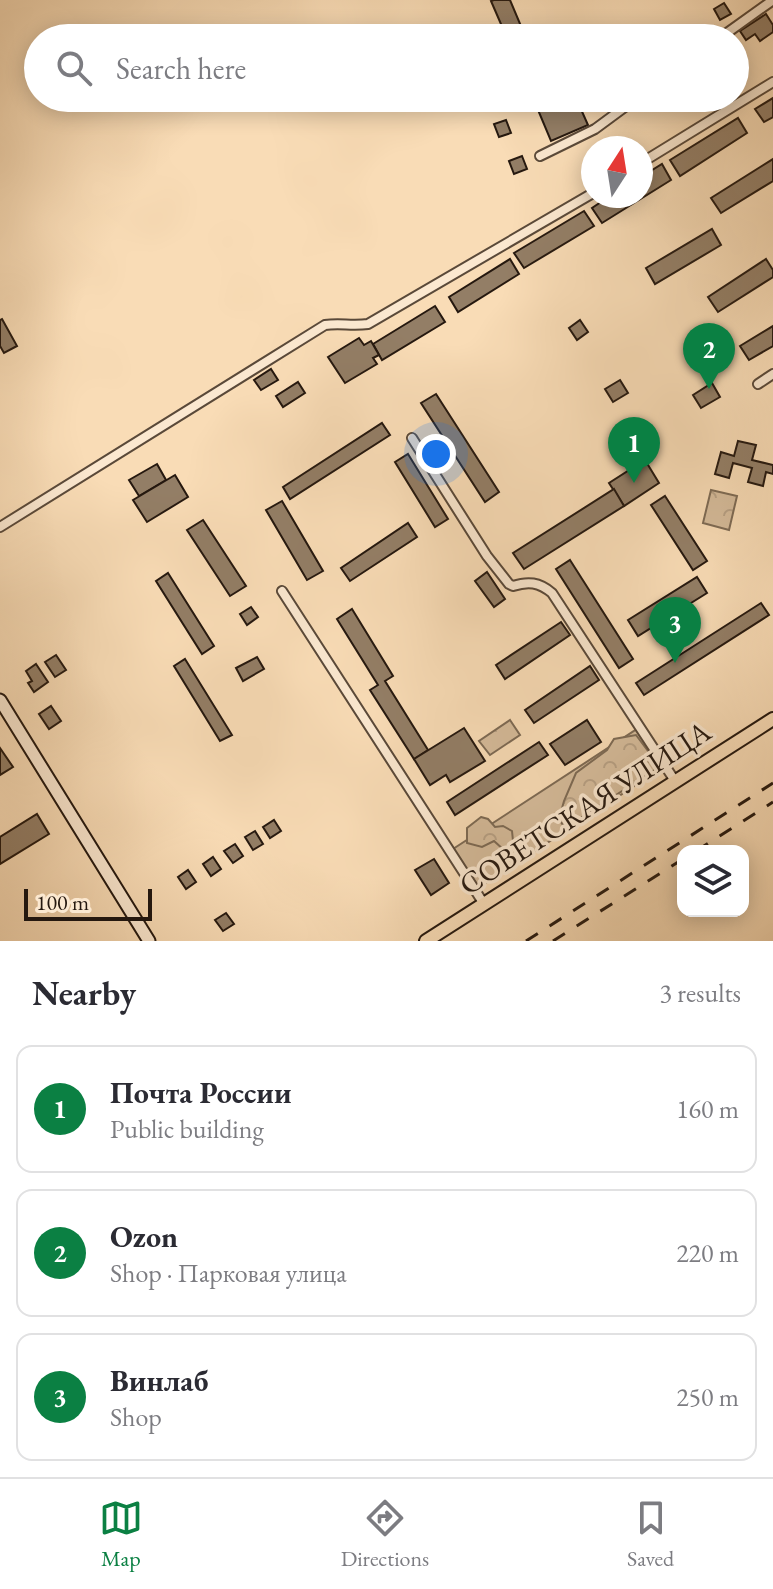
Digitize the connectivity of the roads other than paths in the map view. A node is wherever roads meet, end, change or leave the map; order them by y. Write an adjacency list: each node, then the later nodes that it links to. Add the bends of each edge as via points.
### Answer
1 (773, 0): 2 (street)
2 (740, 24)
3 (773, 82): 4 (street)
4 (749, 97)
5 (618, 112): 7 (street)
6 (724, 112): 8 (street)
7 (540, 156)
8 (653, 156)
9 (581, 200): 13 (street, via 368,324 325,325)
10 (773, 374): 11 (street)
11 (758, 384)
12 (412, 438): 17 (street, via 509,584 524,582 552,593)
13 (0, 527)
14 (282, 591): 18 (street)
15 (0, 700): 19 (main road)
16 (773, 719): 17 (main road, СОВЕТСКАЯ УЛИЦА)
17 (675, 781): 18 (main road, СОВЕТСКАЯ УЛИЦА)
18 (484, 904): 20 (main road, СОВЕТСКАЯ УЛИЦА)
19 (149, 941)
20 (426, 941)

